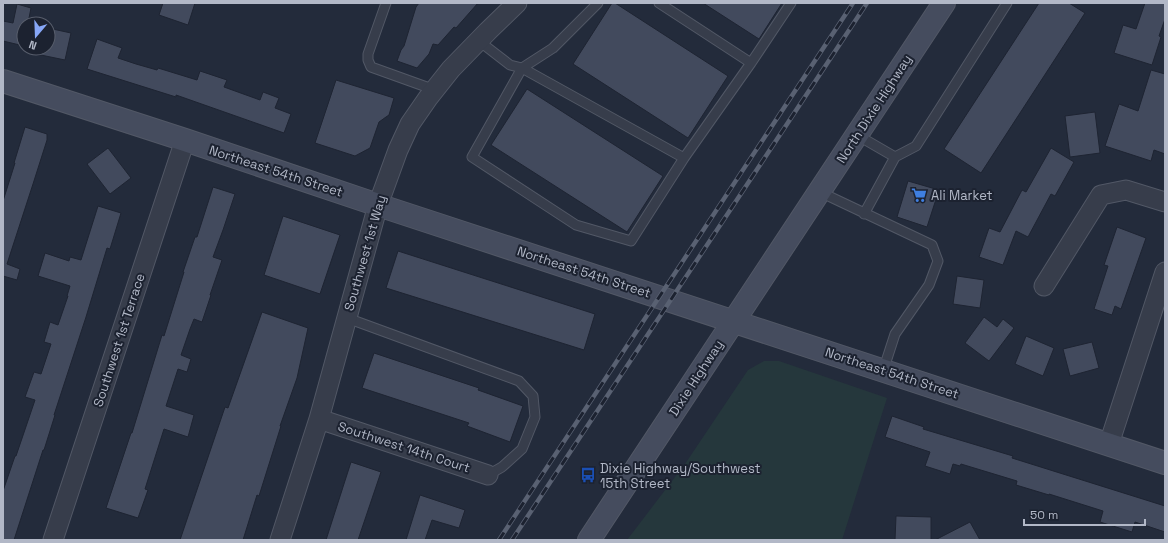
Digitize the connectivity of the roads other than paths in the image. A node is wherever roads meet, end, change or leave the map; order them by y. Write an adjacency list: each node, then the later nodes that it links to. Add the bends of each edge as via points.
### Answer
1 (386, 3): 12 (lane, via 368,54 369,64 371,67)
2 (517, 3): 8 (street, Southwest 1st Way)
3 (598, 3): 10 (lane, via 553,48)
4 (659, 3): 9 (lane)
5 (791, 3): 9 (lane)
6 (944, 3): 13 (street, North Dixie Highway)
7 (1007, 3): 15 (lane, via 916,146)
8 (478, 40): 10 (lane, via 510,65); 12 (street, Southwest 1st Way)
9 (751, 63): 16 (lane)
10 (522, 68): 16 (lane); 16 (lane, via 472,157 576,225 631,241)
11 (3, 82): 14 (street, Northeast 54th Street)
12 (435, 90): 19 (street, Southwest 1st Way, via 410,124)
13 (857, 135): 15 (lane); 17 (street, North Dixie Highway)
14 (185, 140): 19 (street, Northeast 54th Street); 31 (street, Southwest 1st Terrace)
15 (895, 157): 20 (lane)
16 (684, 158)
17 (820, 192): 20 (lane); 21 (street, North Dixie Highway)
18 (1165, 202): 23 (street, via 1126,190 1101,195)
19 (378, 205): 24 (street, Southwest 1st Way); 25 (street, Northeast 54th Street)
20 (864, 214): 26 (lane, via 932,245 938,261 929,285 895,334)
21 (803, 216): 25 (street, Dixie Highway)
22 (1165, 272): 28 (street)
23 (1044, 286)
24 (347, 318): 27 (street, Southwest 1st Way); 30 (lane, via 519,381 533,396 535,418 522,449 502,467)
25 (733, 321): 26 (street, Northeast 54th Street); 33 (street, Dixie Highway)
26 (883, 370): 28 (street, Northeast 54th Street)
27 (319, 419): 30 (street, Southwest 14th Court); 32 (street, Southwest 1st Way)
28 (1109, 444): 29 (street, Northeast 54th Street)
29 (1165, 463)
30 (488, 475)
31 (53, 540)
32 (280, 540)
33 (589, 540)

